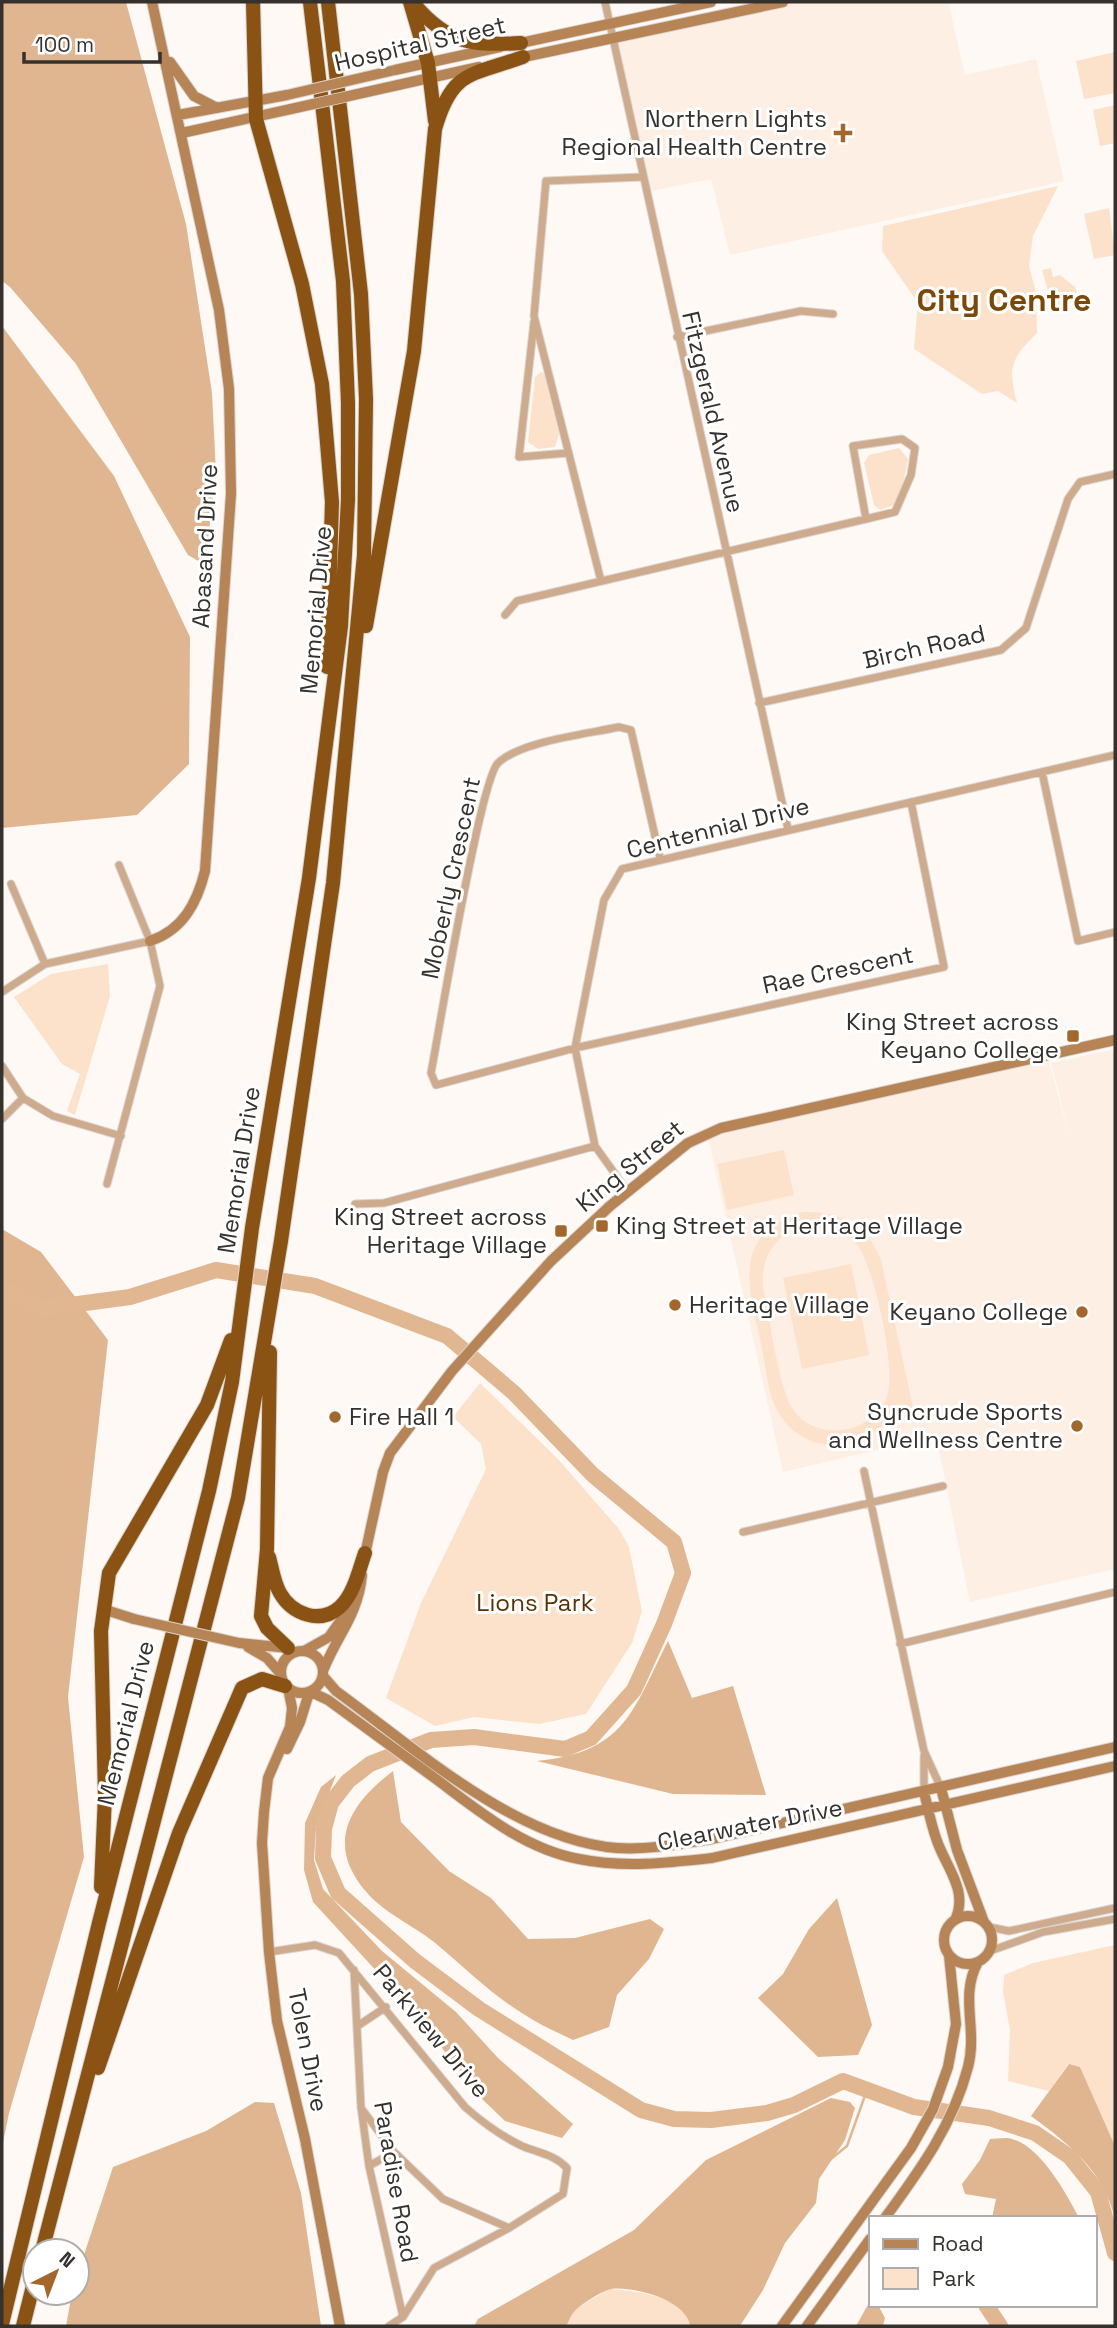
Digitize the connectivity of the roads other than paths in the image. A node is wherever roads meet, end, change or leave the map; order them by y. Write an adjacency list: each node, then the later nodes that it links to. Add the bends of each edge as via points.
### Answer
1 (152, 2): 12 (main road, Abasand Drive)
2 (253, 2): 14 (highway)
3 (310, 2): 33 (highway, Memorial Drive, via 343,281 348,403 341,626)
4 (328, 2): 31 (highway, Memorial Drive, via 360,294 366,399 365,555)
5 (411, 2): 11 (highway, via 431,24 456,40); 13 (highway)
6 (605, 2): 9 (street, Fitzgerald Avenue)
7 (711, 2): 9 (main road, Hospital Street)
8 (783, 2): 10 (main road, Hospital Street)
9 (610, 25): 10 (street, Fitzgerald Avenue); 11 (main road, Hospital Street)
10 (612, 40): 11 (main road, Hospital Street); 20 (street, Fitzgerald Avenue)
11 (522, 50): 13 (main road, Hospital Street); 18 (highway, via 450,89)
12 (166, 55): 15 (main road, via 194,96); 16 (main road, Abasand Drive)
13 (429, 70): 14 (main road, Hospital Street, bridge, via 395,70); 17 (main road, Hospital Street, bridge, via 398,85); 18 (highway)
14 (255, 103): 15 (main road, Hospital Street); 17 (highway)
15 (220, 108): 16 (main road, Hospital Street)
16 (178, 115): 19 (main road, Abasand Drive)
17 (256, 118): 19 (main road); 33 (highway, via 302,284 322,384 332,502)
18 (435, 129): 31 (highway, via 414,351)
19 (182, 133): 41 (main road, Abasand Drive, via 225,350 231,494 205,871 190,912 167,935)
20 (642, 177): 22 (street, via 546,181); 23 (street, Fitzgerald Avenue)
21 (833, 314): 23 (street, via 801,311)
22 (534, 316): 24 (street); 24 (street, via 519,457)
23 (677, 337): 27 (street, Fitzgerald Avenue)
24 (568, 453): 28 (street)
25 (1115, 474): 30 (street, Birch Road, via 1080,482 1068,499 1026,628 1001,650)
26 (866, 519): 26 (street, via 895,512 911,475 915,448 902,439 853,446); 27 (street)
27 (725, 552): 28 (street); 30 (street, Fitzgerald Avenue)
28 (601, 581): 29 (street, via 517,601)
29 (505, 614)
30 (759, 703): 36 (street, Fitzgerald Avenue)
31 (347, 740): 55 (highway, Memorial Drive, via 333,883)
32 (1115, 755): 34 (street, Centennial Drive)
33 (323, 770): 54 (highway, Memorial Drive)
34 (1042, 772): 35 (street, Centennial Drive); 40 (street, via 1078,941)
35 (911, 802): 36 (street, Centennial Drive); 45 (street, Rae Crescent, via 944,967)
36 (788, 829): 37 (street, Centennial Drive)
37 (660, 858): 45 (street, Centennial Drive, via 622,869 604,900); 45 (street, Moberly Crescent, via 631,730 619,727 513,751 495,765 477,831 431,1073 436,1085)
38 (119, 865): 41 (street)
39 (10, 884): 42 (street)
40 (1115, 932)
41 (150, 941): 42 (street); 49 (street, via 160,986)
42 (45, 964): 43 (street)
43 (2, 992)
44 (1115, 1040): 52 (main road, King Street, via 707,1133)
45 (575, 1048): 50 (street, Centennial Drive)
46 (2, 1066): 47 (street)
47 (23, 1098): 48 (street); 49 (street, via 53,1116)
48 (2, 1119)
49 (121, 1136): 51 (street)
50 (595, 1146): 52 (street, Centennial Drive); 53 (street, King Street, via 384,1203)
51 (107, 1184)
52 (628, 1192): 61 (main road, King Street, via 566,1246 480,1337 390,1453)
53 (355, 1204)
54 (240, 1309): 64 (highway, via 207,1405 109,1573); 83 (highway, Memorial Drive, via 232,1382 209,1491)
55 (270, 1310): 60 (highway); 95 (highway, Memorial Drive, via 238,1497)
56 (864, 1471): 58 (street)
57 (943, 1486): 58 (street)
58 (872, 1503): 59 (street); 66 (street)
59 (743, 1532)
60 (267, 1549): 61 (highway, via 279,1591 295,1610 314,1616 332,1613 346,1600); 67 (highway, via 261,1616 267,1628)
61 (365, 1553): 62 (main road, King Street)
62 (362, 1577): 67 (main road, King Street, via 339,1626 322,1643); 68 (main road, King Street, via 353,1617)
63 (1115, 1592): 66 (street)
64 (106, 1610): 65 (main road, bridge); 83 (highway, via 101,1631 105,1795)
65 (239, 1643): 67 (main road); 69 (main road, via 267,1658)
66 (900, 1644): 73 (street)
67 (298, 1650): 68 (main road, via 317,1657); 69 (main road, via 286,1657)
68 (323, 1673): 70 (main road); 71 (main road, Clearwater Drive)
69 (284, 1682): 70 (main road); 75 (main road, Tolen Drive, via 292,1707 290,1727); 95 (highway, via 270,1679 242,1688 221,1732 178,1833)
70 (310, 1693): 71 (main road, Clearwater Drive); 75 (main road, Tolen Drive, via 294,1738)
71 (332, 1695): 77 (main road, Clearwater Drive, via 505,1812 579,1842 618,1848 661,1847); 79 (main road, Clearwater Drive, via 493,1821 550,1851 578,1859 630,1864 712,1858)
72 (1115, 1747): 76 (main road, Clearwater Drive)
73 (924, 1751): 76 (street); 77 (street)
74 (1115, 1766): 78 (main road, Clearwater Drive)
75 (268, 1778): 86 (main road, Tolen Drive, via 262,1843)
76 (941, 1788): 77 (main road, Clearwater Drive); 78 (main road)
77 (924, 1791): 79 (main road)
78 (945, 1806): 79 (main road, Clearwater Drive); 84 (main road)
79 (928, 1810): 82 (main road, via 937,1843 958,1887 960,1910)
80 (1115, 1908): 84 (street, via 1009,1931)
81 (1115, 1919): 85 (street, via 1043,1932)
82 (955, 1920): 84 (main road, via 970,1916); 87 (main road, via 945,1932)
83 (99, 1923): 102 (highway, Memorial Drive)
84 (986, 1925): 85 (main road, via 992,1936)
85 (990, 1951): 88 (main road)
86 (269, 1952): 89 (street, Parkview Drive, via 324,1946 339,1953); 104 (main road, Tolen Drive, via 277,2021 305,2139)
87 (949, 1955): 88 (main road, via 962,1964); 106 (main road, via 956,2024 948,2067 933,2109 911,2148)
88 (978, 1962): 96 (main road, via 967,1985 972,2031 968,2066 933,2152)
89 (354, 1969): 90 (street, Parkview Drive); 91 (street, Paradise Road)
90 (386, 2007): 91 (street); 97 (street, Parkview Drive, via 465,2107 484,2123 566,2168 563,2194)
91 (359, 2025): 92 (street, Paradise Road)
92 (361, 2107): 93 (street); 94 (street, Paradise Road)
93 (394, 2152): 94 (street); 97 (street, via 443,2199)
94 (369, 2166): 101 (street, Paradise Road)
95 (58, 2182): 98 (highway, Memorial Drive)
96 (886, 2216)
97 (509, 2228): 101 (street, via 434,2267)
98 (45, 2237)
99 (869, 2240): 107 (main road)
100 (28, 2307): 103 (highway)
101 (403, 2317): 105 (street)
102 (2, 2324)
103 (23, 2326)
104 (340, 2326)
105 (389, 2326)
106 (782, 2326)
107 (807, 2326)

